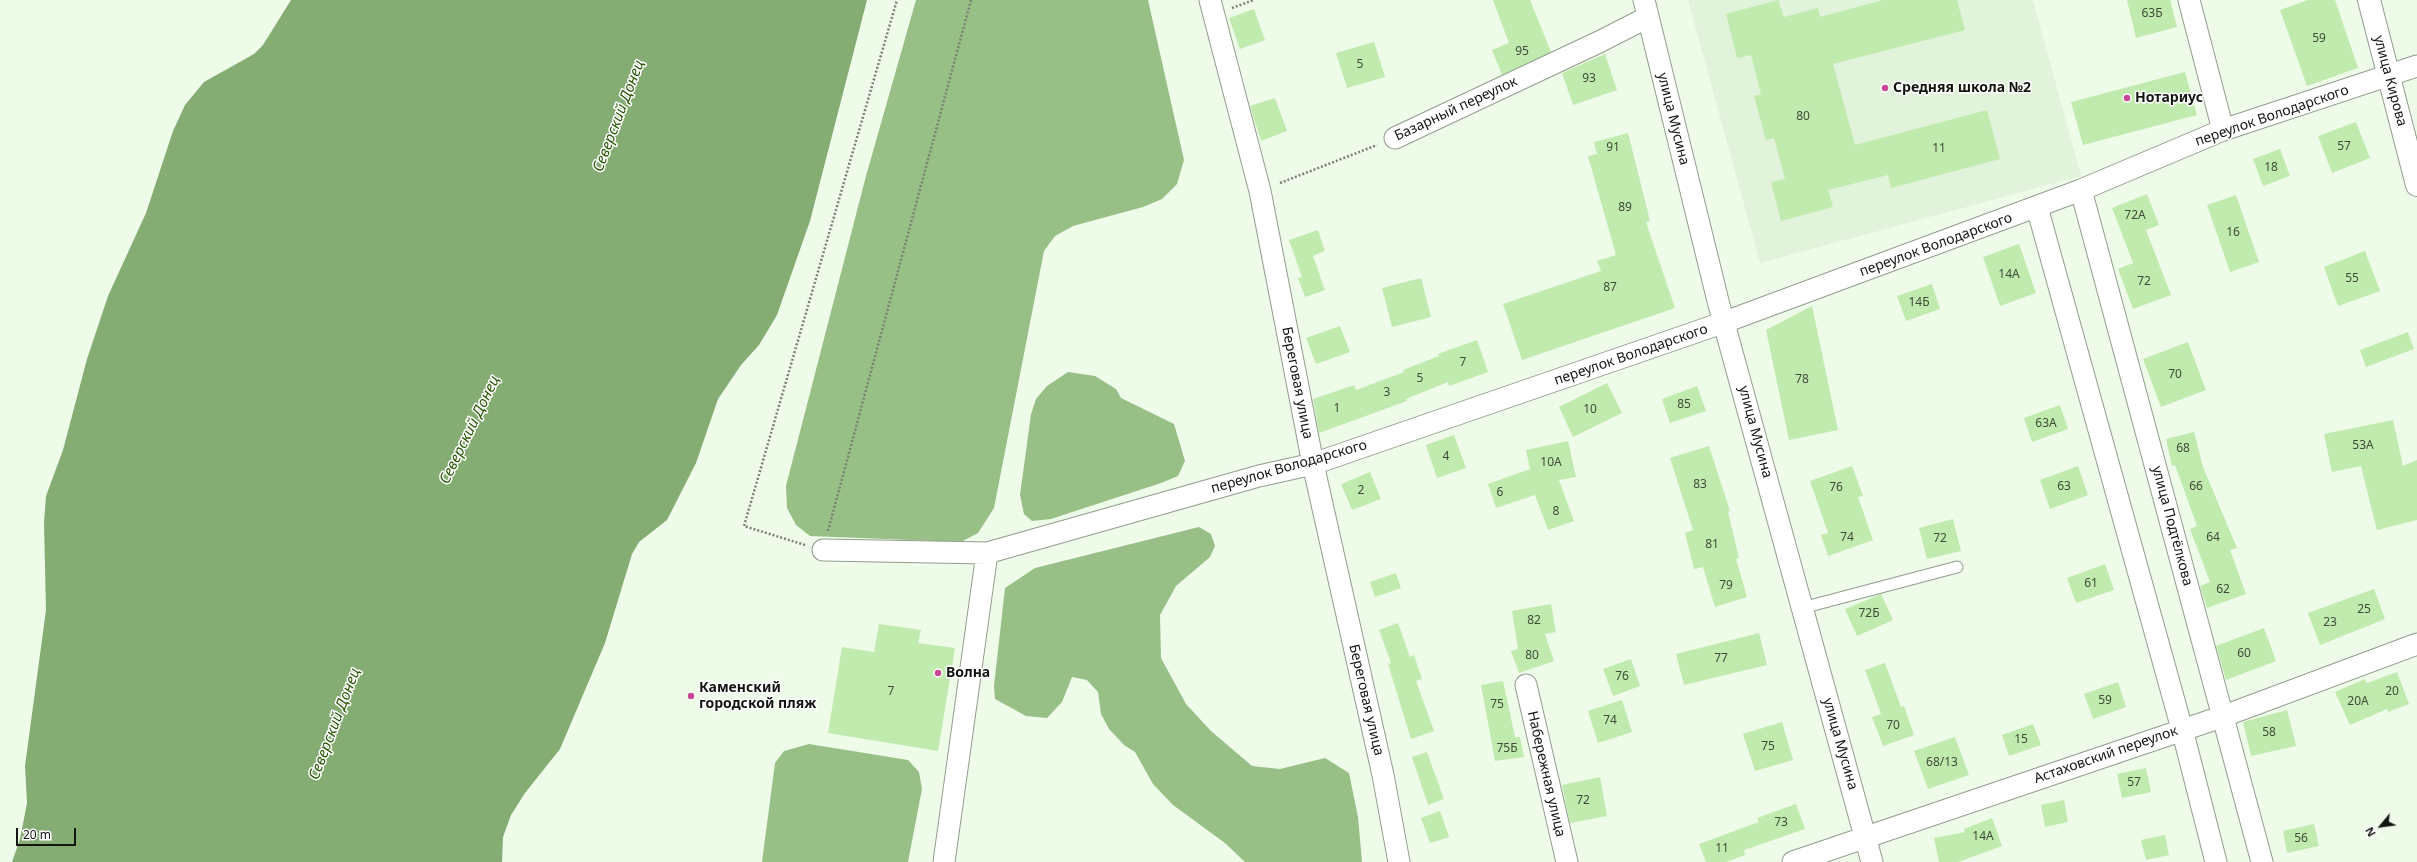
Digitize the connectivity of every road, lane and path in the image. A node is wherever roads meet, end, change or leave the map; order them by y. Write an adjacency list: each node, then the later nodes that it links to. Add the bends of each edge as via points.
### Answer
1 (897, 0): 17 (path, via 744,526)
2 (970, 0): 17 (path)
3 (1210, 0): 13 (street, Береговая улица)
4 (2189, 0): 9 (street)
5 (2369, 0): 8 (street, улица Кирова)
6 (1646, 8): 10 (street, Базарный переулок, via 1600,42); 15 (street, улица Мусина)
7 (2417, 66): 8 (street, переулок Володарского)
8 (2389, 76): 9 (street, переулок Володарского); 11 (street, улица Кирова)
9 (2223, 130): 12 (street, переулок Володарского)
10 (1395, 138): 13 (path, Базарный переулок)
11 (2417, 185)
12 (2081, 190): 14 (street, переулок Володарского); 23 (street, улица Подтёлкова)
13 (1260, 191): 16 (street, Береговая улица)
14 (2038, 206): 15 (street, переулок Володарского); 24 (street)
15 (1725, 322): 16 (street, переулок Володарского); 20 (street, улица Мусина)
16 (1313, 464): 18 (street, переулок Володарского, via 1259,476); 27 (street, Береговая улица, via 1383,775)
17 (823, 550): 18 (street, переулок Володарского)
18 (987, 554): 26 (street)
19 (1957, 567): 20 (lane)
20 (1802, 608): 25 (street, улица Мусина)
21 (2417, 644): 23 (street, Астаховский переулок)
22 (1526, 685): 28 (street, Набережная улица)
23 (2224, 716): 24 (street, Астаховский переулок); 32 (street, улица Подтёлкова)
24 (2182, 729): 25 (street, Астаховский переулок); 31 (street)
25 (1866, 837): 29 (street, Астаховский переулок); 30 (street, улица Мусина)
26 (944, 862)
27 (1398, 862)
28 (1566, 862)
29 (1793, 862)
30 (1872, 862)
31 (2216, 862)
32 (2262, 862)

